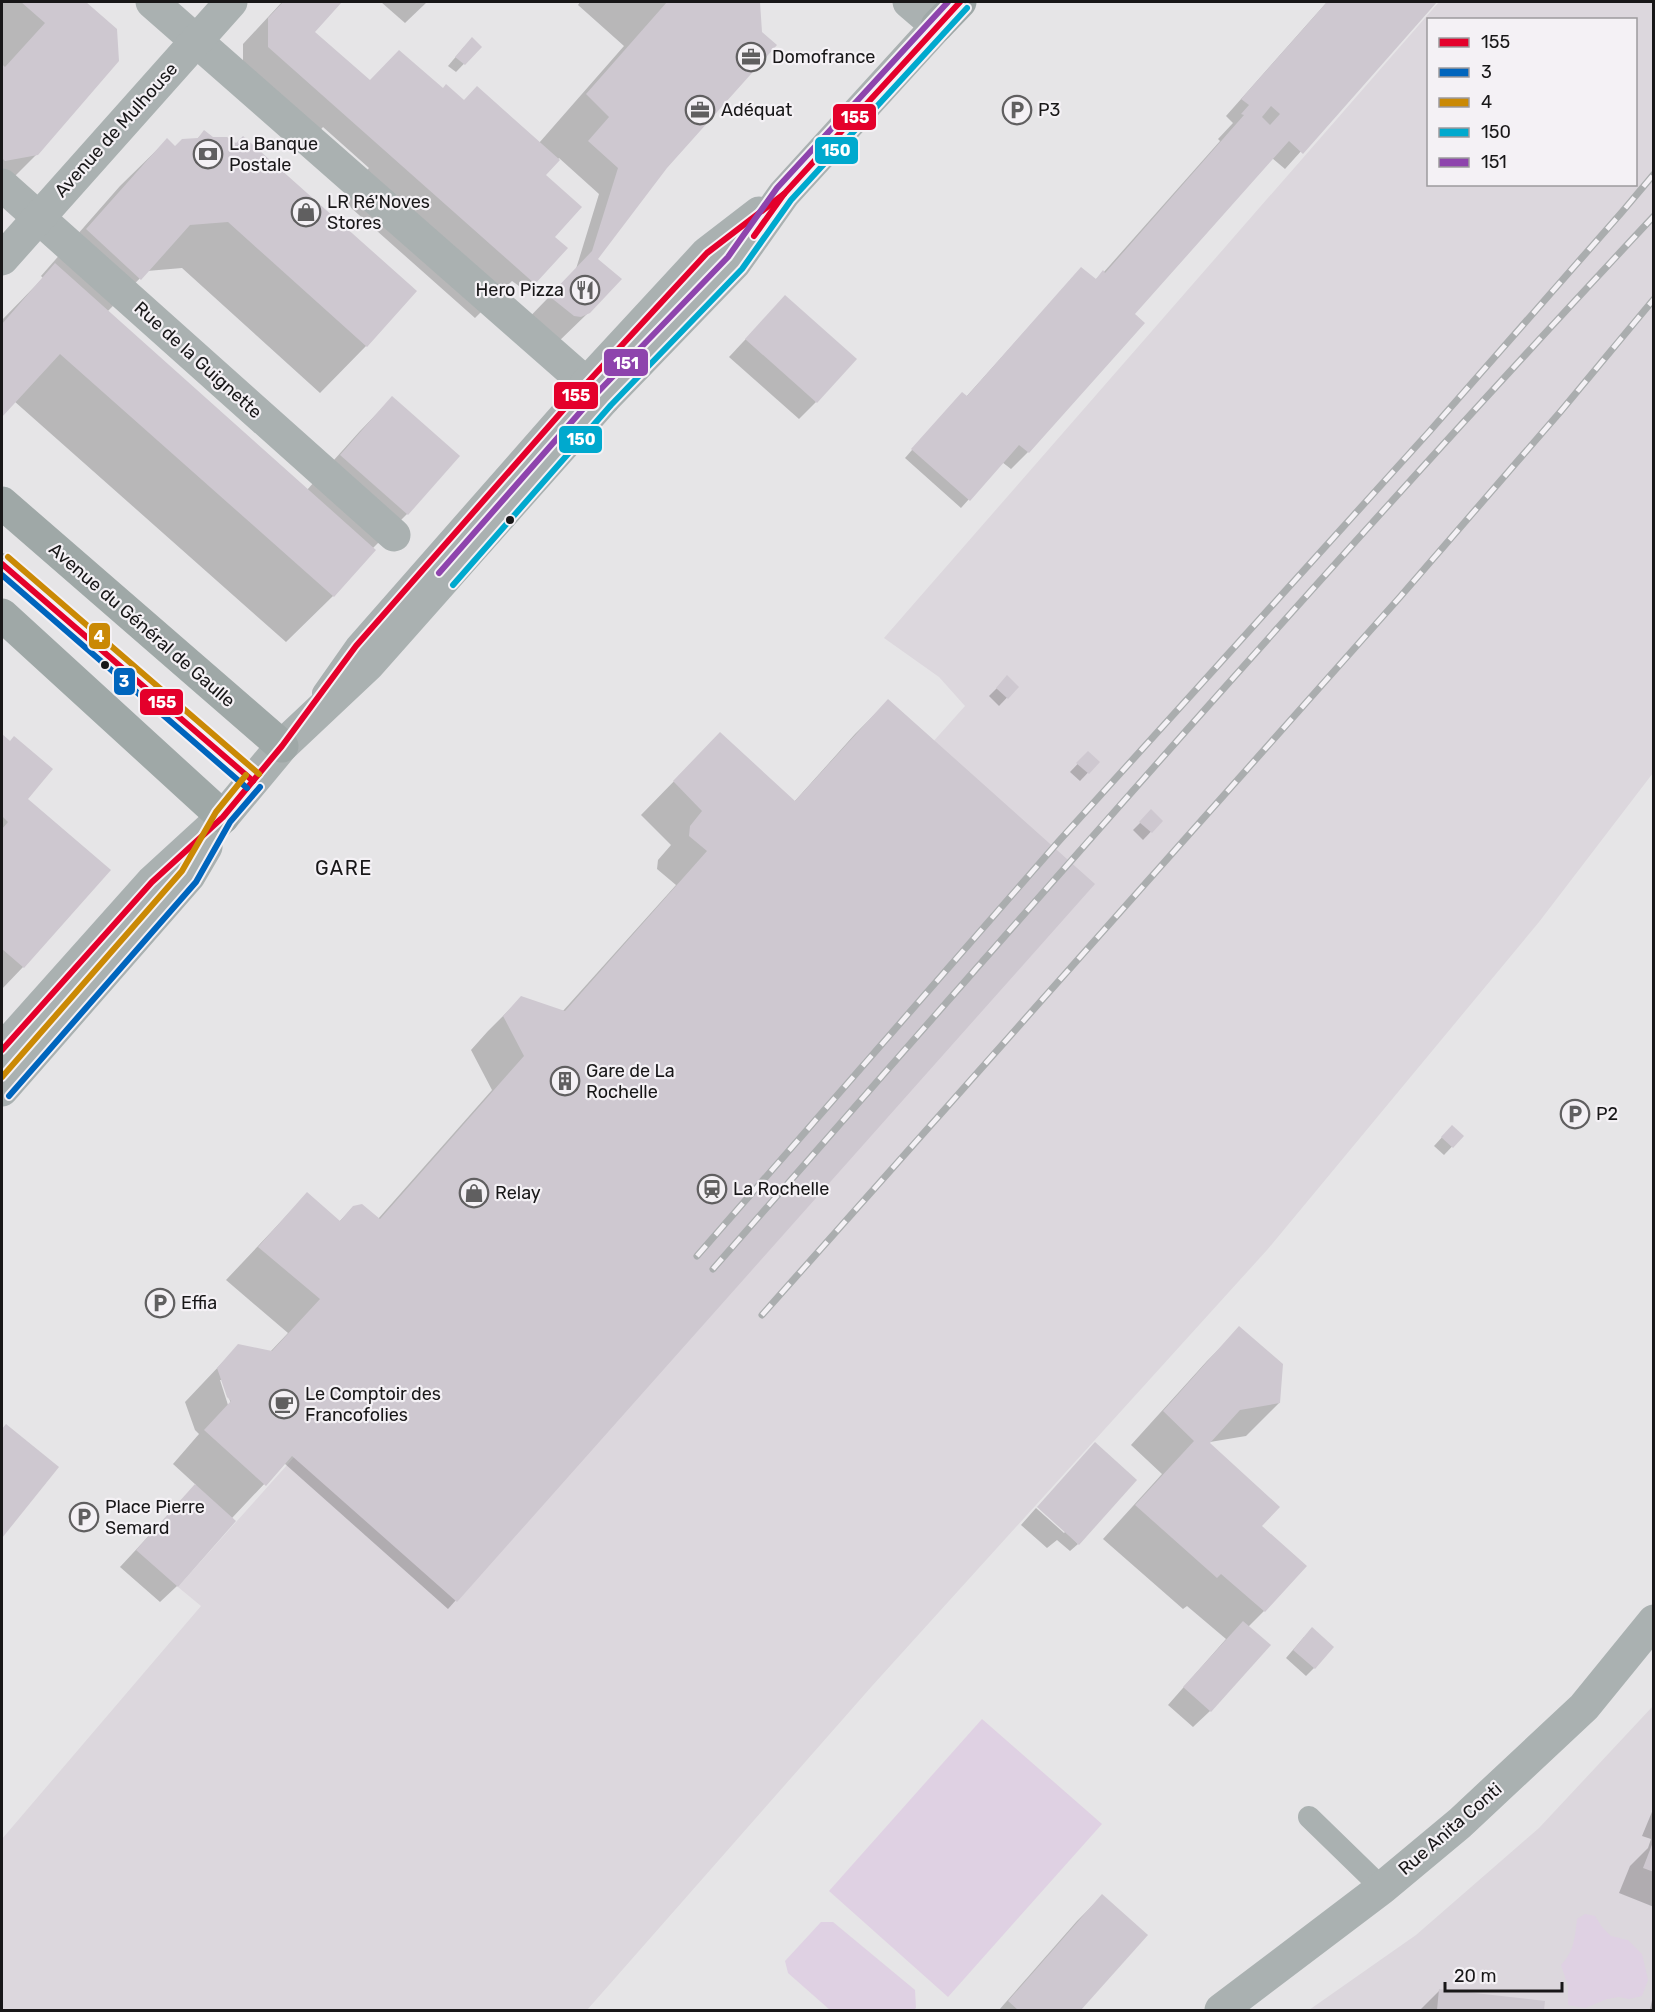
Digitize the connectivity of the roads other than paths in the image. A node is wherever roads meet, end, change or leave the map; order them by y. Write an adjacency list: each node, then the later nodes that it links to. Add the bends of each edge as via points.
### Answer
1 (153, 2): 6 (street)
2 (231, 2): 6 (street, Avenue de Mulhouse)
3 (909, 2): 5 (street)
4 (960, 2): 5 (main road)
5 (937, 26): 10 (street, via 784,194 707,253)
6 (195, 41): 8 (street, Avenue de Mulhouse); 10 (street)
7 (2, 185): 8 (street, Rue de la Guignette)
8 (39, 217): 9 (street, Avenue de Mulhouse); 12 (street, Rue de la Guignette)
9 (2, 259)
10 (595, 392): 15 (street, via 368,666)
11 (2, 503): 15 (main road, Avenue du Général de Gaulle)
12 (394, 535)
13 (2, 564): 16 (lane)
14 (2, 615): 17 (main road)
15 (282, 747): 16 (street)
16 (253, 781): 17 (street)
17 (223, 817): 18 (street, via 152,882); 19 (street, via 189,876)
18 (2, 1050)
19 (2, 1090)
20 (1653, 1622): 22 (street, Rue Anita Conti, via 1584,1707 1460,1823)
21 (1309, 1817): 22 (lane)
22 (1382, 1888): 23 (street, Rue Anita Conti)
23 (1221, 2010)

